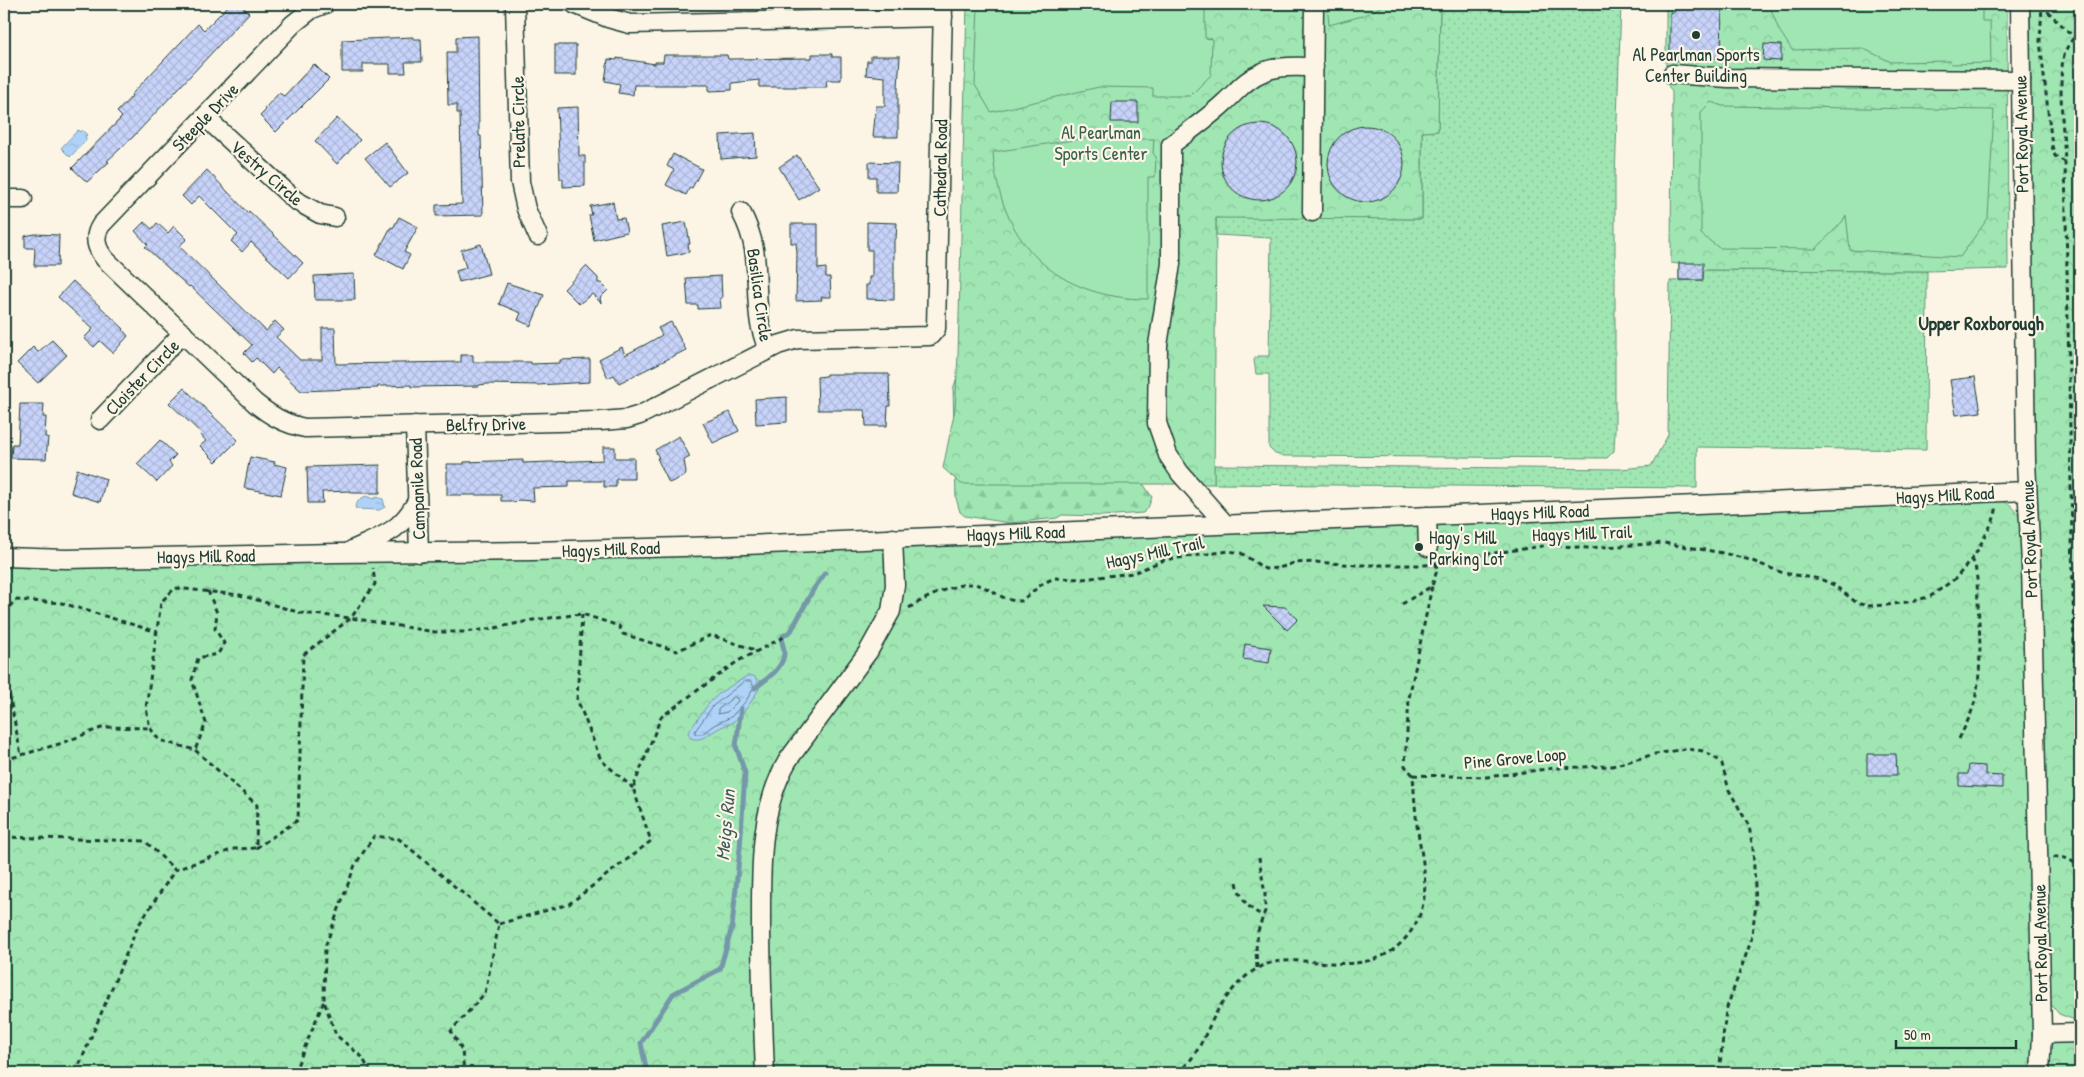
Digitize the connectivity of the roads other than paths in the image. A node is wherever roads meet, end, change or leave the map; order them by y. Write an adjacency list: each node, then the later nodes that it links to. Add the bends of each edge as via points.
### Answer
1 (325, 4): 10 (street, Steeple Drive, via 312,9 293,24)
2 (515, 4): 16 (street, Prelate Circle, via 520,182 526,209)
3 (574, 4): 6 (street, via 608,18 636,24)
4 (1314, 4): 7 (street)
5 (2020, 4): 9 (street, Port Royal Avenue)
6 (943, 10): 18 (street, Cathedral Road)
7 (1314, 67): 14 (street); 26 (street, via 1281,68 1260,73 1171,145 1171,264 1158,345 1157,423 1162,440 1180,473)
8 (1672, 74): 9 (street, via 1728,78)
9 (2021, 80): 23 (street, Port Royal Avenue)
10 (205, 117): 15 (street, Vestry Circle, via 295,200 320,214); 17 (street, Steeple Drive, via 101,225)
11 (4, 198): 12 (street)
12 (23, 199)
13 (741, 212): 20 (street, Basilica Circle, via 755,248 760,324)
14 (1312, 212)
15 (335, 217)
16 (538, 236)
17 (96, 241): 19 (street, Belfry Drive, via 105,259)
18 (934, 332): 20 (street, Belfry Drive, via 930,336 807,338)
19 (183, 333): 21 (street, Cloister Circle); 22 (street, Belfry Drive, via 255,403 283,422 305,428)
20 (768, 350): 22 (street, Belfry Drive, via 627,419)
21 (100, 420)
22 (415, 425): 24 (street, Campanile Road)
23 (2027, 491): 25 (street, Hagys Mill Road); 33 (street, Port Royal Avenue)
24 (417, 501): 29 (street, Campanile Road); 30 (street, via 396,529)
25 (1427, 516): 26 (street, Hagys Mill Road); 28 (street)
26 (1225, 524): 27 (street, Hagys Mill Road)
27 (892, 538): 29 (street, Hagys Mill Road, via 652,548); 34 (street, via 895,585 891,612 868,652 788,760 769,803 763,832 762,864)
28 (1432, 551)
29 (419, 552): 30 (street, Hagys Mill Road)
30 (346, 553): 31 (street, Hagys Mill Road, via 66,559)
31 (4, 557)
32 (2080, 1033): 33 (street)
33 (2042, 1034): 35 (street, Port Royal Avenue)
34 (765, 1073)
35 (2040, 1073)

